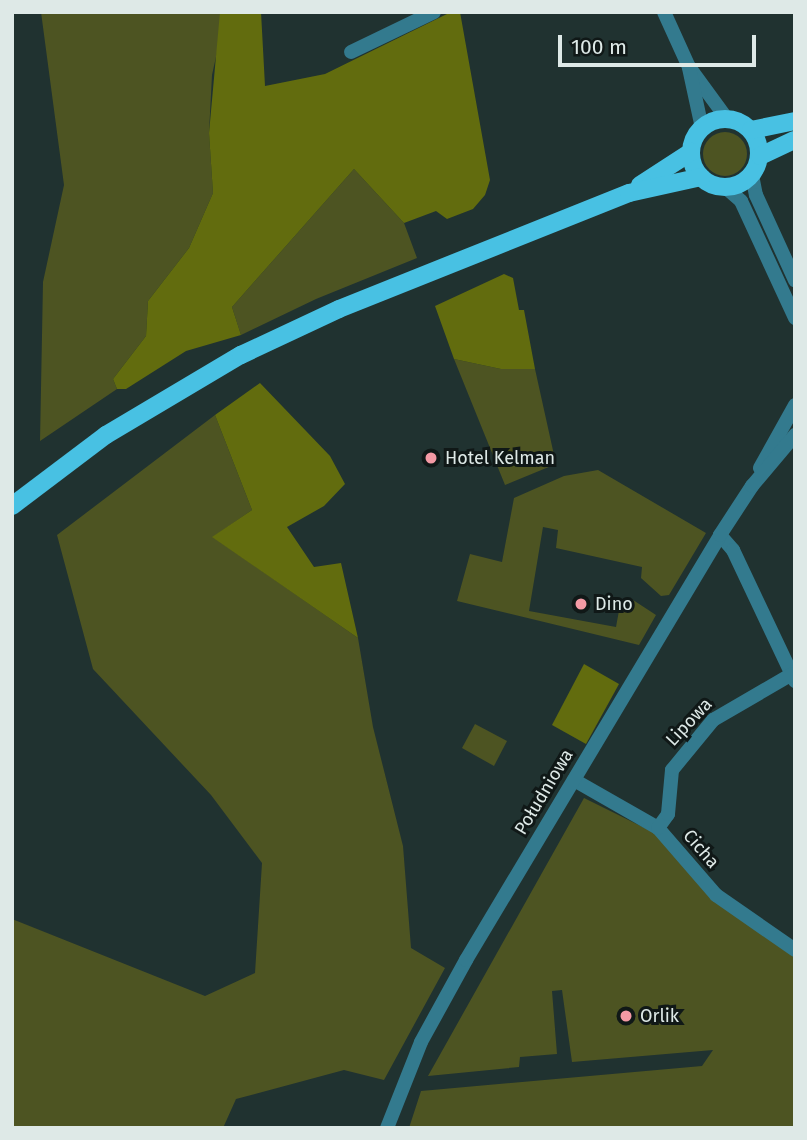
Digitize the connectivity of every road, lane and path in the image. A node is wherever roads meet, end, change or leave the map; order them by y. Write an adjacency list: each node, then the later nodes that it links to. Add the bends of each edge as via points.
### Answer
1 (434, 12): 3 (street)
2 (664, 12): 4 (street)
3 (351, 52)
4 (689, 67): 5 (street); 7 (street)
5 (727, 119): 7 (main road); 8 (main road)
6 (795, 121): 8 (main road)
7 (702, 128): 10 (main road)
8 (751, 130): 11 (main road)
9 (795, 140): 11 (main road)
10 (691, 152): 13 (main road); 15 (main road)
11 (760, 156): 12 (main road)
12 (752, 175): 14 (main road); 16 (street, via 756,195)
13 (701, 177): 14 (main road); 15 (main road)
14 (725, 187): 17 (street, via 740,201)
15 (629, 193): 21 (main road, via 339,309 241,355 106,435)
16 (795, 280)
17 (795, 318)
18 (795, 405): 20 (street, Południowa)
19 (795, 435): 20 (street, Południowa)
20 (752, 486): 22 (street, Południowa)
21 (12, 506)
22 (720, 535): 23 (street, Lipowa, via 733,550); 24 (street, Południowa)
23 (793, 678): 25 (street, Lipowa, via 713,720 672,770 665,802 668,814)
24 (574, 780): 25 (street, Cicha); 27 (street, Południowa, via 442,1002)
25 (658, 828): 26 (street, Cicha, via 716,895)
26 (795, 950)
27 (387, 1128)

